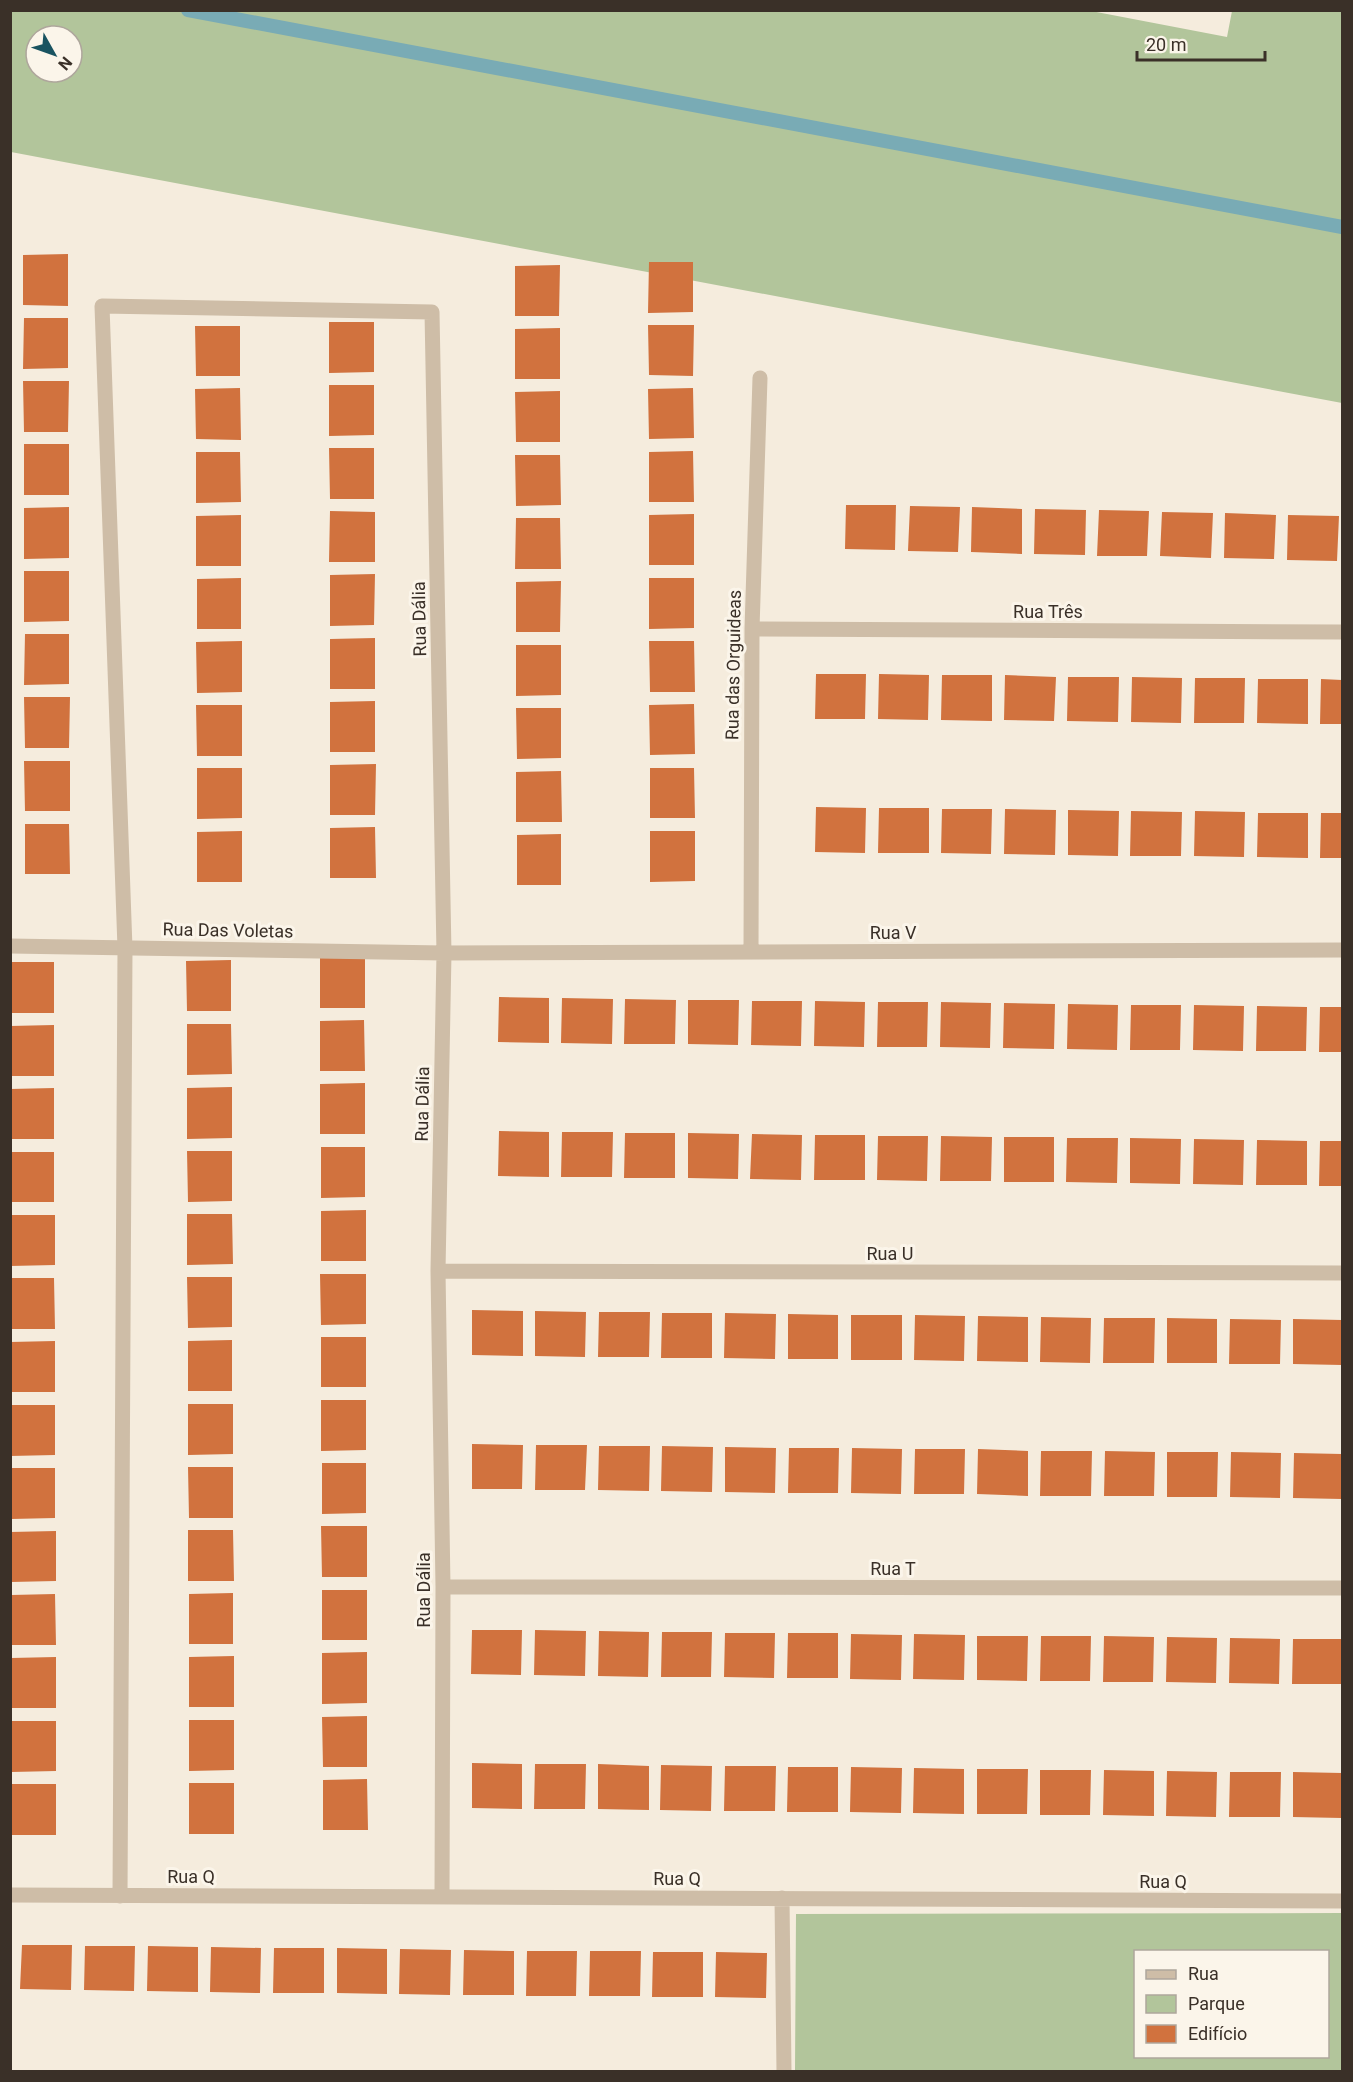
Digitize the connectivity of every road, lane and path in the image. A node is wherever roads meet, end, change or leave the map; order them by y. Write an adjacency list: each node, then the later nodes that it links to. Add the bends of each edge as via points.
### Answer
1 (760, 378): 2 (street, Rua das Orguideas)
2 (752, 630): 3 (street, Rua Três); 7 (street, Rua das Orguideas)
3 (1342, 632)
4 (10, 946): 5 (street, Rua Das Voletas)
5 (125, 948): 8 (street, Rua Das Voletas); 8 (street, Rua Dália, via 102,306 432,312); 14 (street)
6 (1342, 950): 7 (street, Rua V)
7 (751, 952): 8 (street, Rua V)
8 (444, 953): 9 (street, Rua Dália)
9 (438, 1271): 10 (street, Rua U); 11 (street, Rua Dália)
10 (1342, 1273)
11 (443, 1587): 12 (street, Rua T); 15 (street, Rua Dália)
12 (1342, 1588)
13 (10, 1895): 14 (street, Rua Q)
14 (120, 1896): 15 (street, Rua Q)
15 (442, 1897): 16 (street, Rua Q)
16 (782, 1899): 17 (street, Rua Q); 18 (street)
17 (1342, 1901)
18 (784, 2072)

